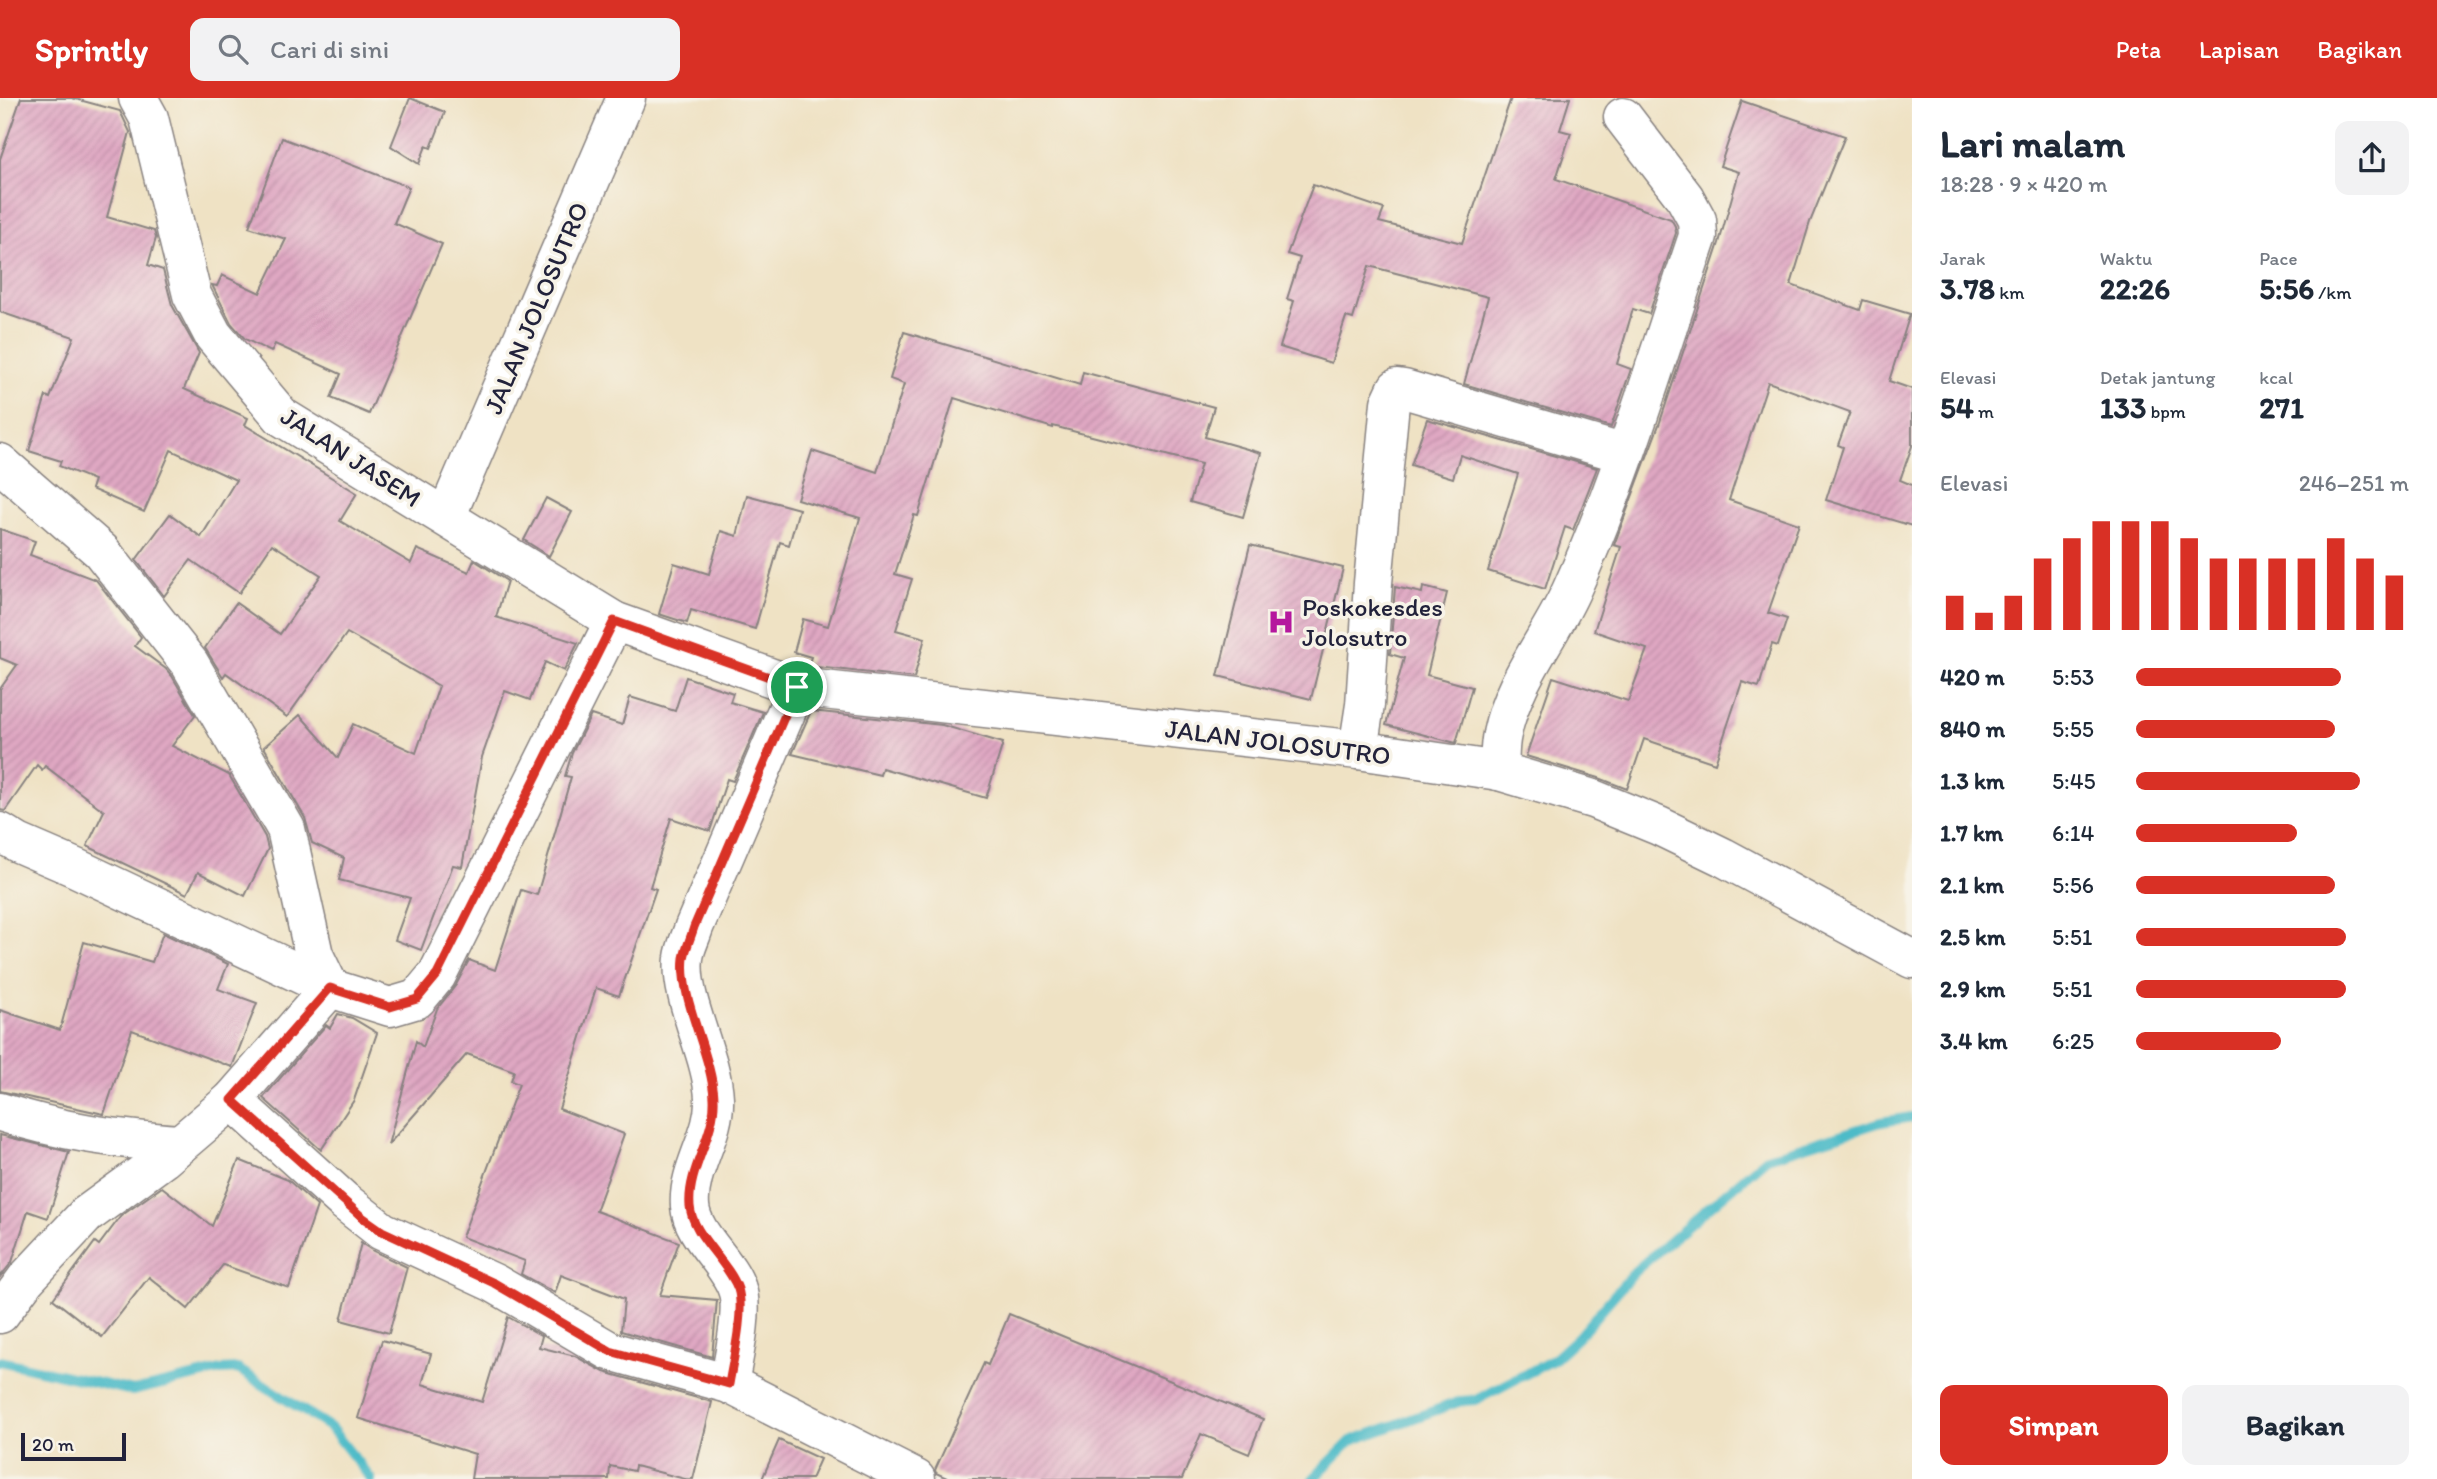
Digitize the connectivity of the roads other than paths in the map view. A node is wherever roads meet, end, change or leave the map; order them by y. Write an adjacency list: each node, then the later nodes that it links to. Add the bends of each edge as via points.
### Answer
1 (138, 98): 6 (street, JALAN JASEM, via 149,118 192,295 213,335 282,417)
2 (626, 98): 6 (street, JALAN JOLOSUTRO)
3 (1623, 117): 4 (street, via 1685,198 1697,220 1698,236)
4 (1625, 454): 9 (street, via 1397,388 1390,403); 10 (street, via 1570,592 1518,686 1502,736)
5 (0, 463): 13 (street, via 101,551 190,664 286,830 314,954)
6 (446, 517): 7 (street, JALAN JASEM)
7 (614, 621): 8 (street, JALAN JOLOSUTRO); 13 (street, via 437,975 417,999 390,1007)
8 (797, 687): 9 (street, JALAN JOLOSUTRO); 18 (street, via 684,956 684,978 714,1099 690,1208 737,1288 740,1304)
9 (1359, 750): 10 (street, JALAN JOLOSUTRO)
10 (1499, 771): 12 (street, JALAN JOLOSUTRO, via 1594,799 1660,826)
11 (0, 832): 13 (street)
12 (1912, 959)
13 (330, 988): 14 (street)
14 (232, 1100): 16 (street); 18 (street, via 382,1231 494,1283 610,1351)
15 (0, 1112): 16 (street, via 96,1136)
16 (180, 1144): 17 (street, via 86,1215)
17 (0, 1314)
18 (729, 1384): 19 (street)
19 (916, 1479)

